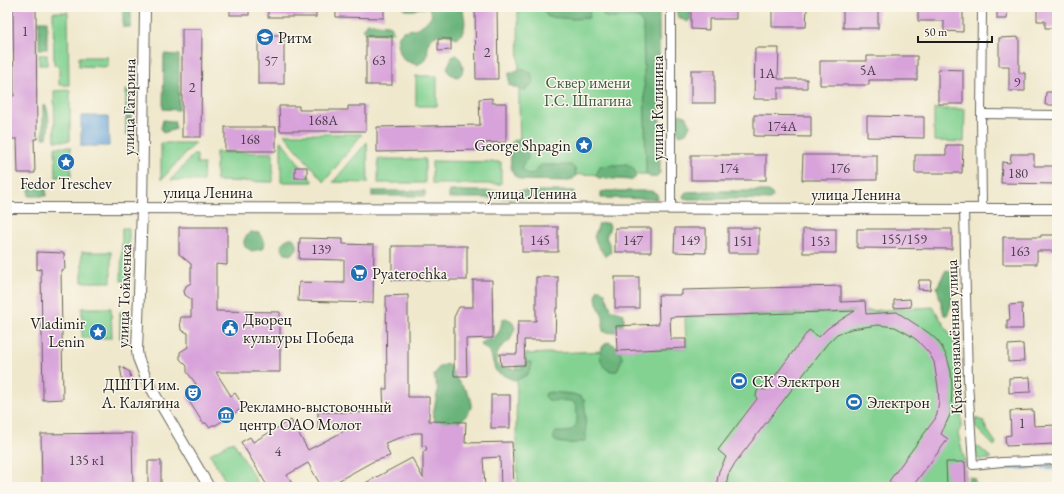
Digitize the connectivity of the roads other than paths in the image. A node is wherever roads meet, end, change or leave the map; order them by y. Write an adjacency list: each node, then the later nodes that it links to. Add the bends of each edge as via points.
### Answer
1 (145, 7): 7 (street, улица Гагарина)
2 (671, 7): 8 (street, улица Калинина)
3 (982, 7): 4 (street)
4 (981, 114): 5 (street); 10 (street)
5 (1057, 115)
6 (7, 208): 7 (street, улица Ленина)
7 (142, 208): 8 (street, улица Ленина); 13 (street, улица Тойменка, via 136,344 138,358 154,394)
8 (671, 208): 9 (street, улица Ленина)
9 (964, 209): 10 (street, улица Ленина); 12 (street, Краснознамённая улица, via 968,381 973,465)
10 (982, 209): 11 (street, улица Ленина)
11 (1057, 209)
12 (1057, 460)
13 (210, 487)

